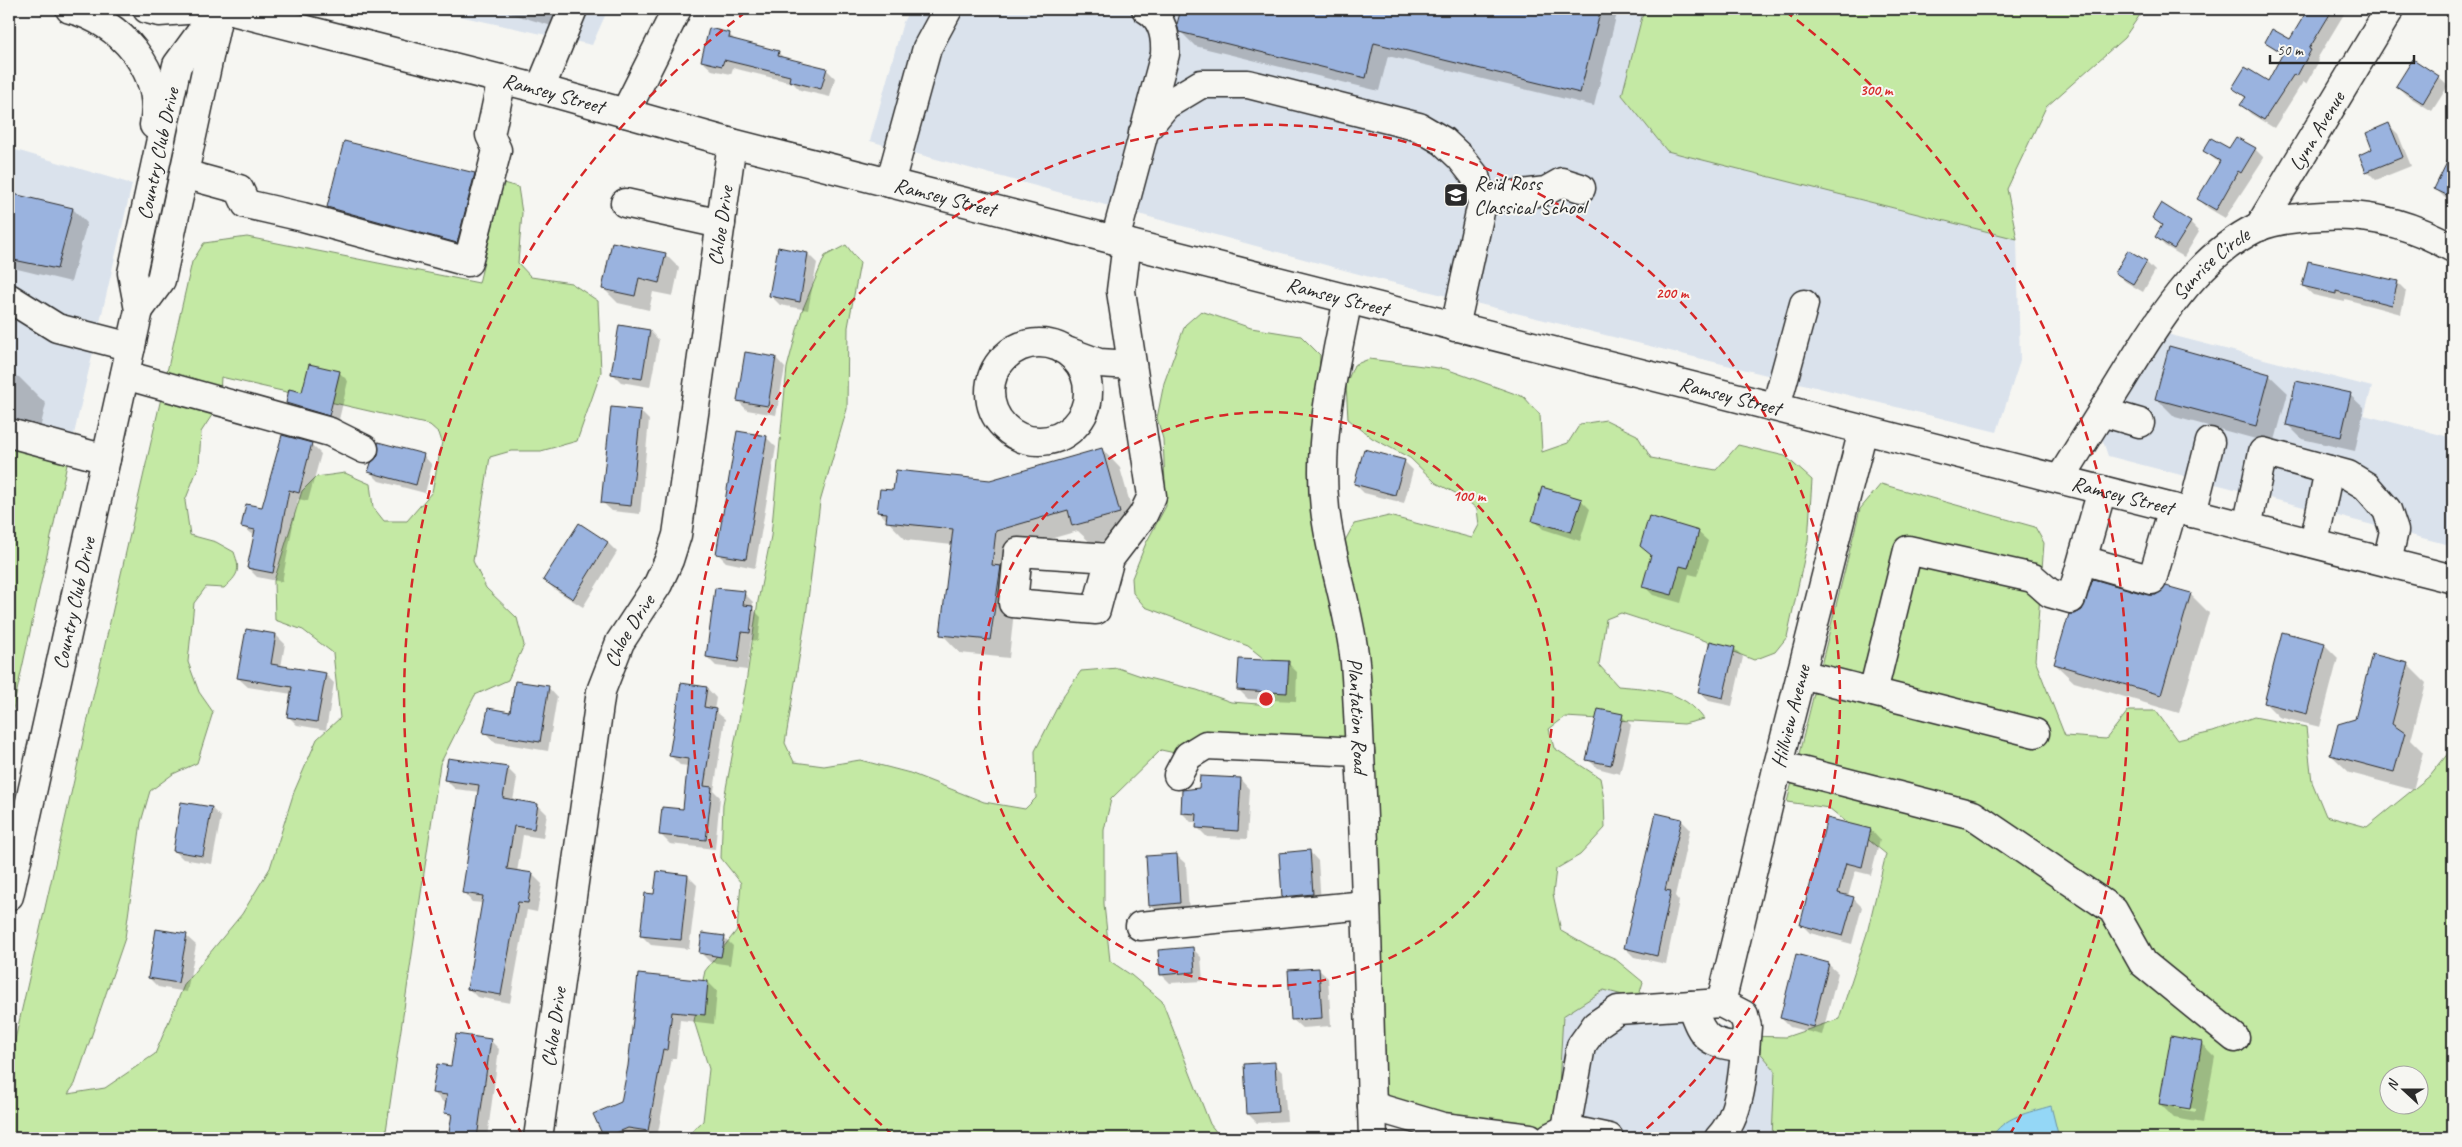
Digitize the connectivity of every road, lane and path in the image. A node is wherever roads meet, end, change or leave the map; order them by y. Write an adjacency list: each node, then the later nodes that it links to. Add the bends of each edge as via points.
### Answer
1 (70, 9): 21 (main road, via 97,19 119,33 133,47 147,73 154,92 156,117 142,186)
2 (147, 9): 3 (main road, via 159,12)
3 (200, 9)
4 (218, 9): 16 (main road, Country Club Drive); 21 (main road, Country Club Drive, via 177,65)
5 (224, 9): 11 (main road, Ramsey Street)
6 (573, 9): 12 (main road)
7 (676, 9): 13 (main road)
8 (948, 9): 17 (main road, via 926,48)
9 (1146, 9): 14 (main road, via 1154,13 1166,40)
10 (2390, 9): 23 (main road, Lynn Avenue)
11 (502, 79): 12 (main road, Ramsey Street); 16 (main road, via 490,135 497,150 468,262 246,204 238,188)
12 (540, 89): 13 (main road, Ramsey Street)
13 (625, 114): 15 (main road, Ramsey Street)
14 (1143, 133): 20 (main road, via 1166,104 1201,84 1248,84 1419,127 1460,157 1475,176); 24 (main road)
15 (732, 143): 17 (main road, Ramsey Street); 22 (main road, Chloe Drive)
16 (184, 174): 29 (main road, Country Club Drive, via 161,280)
17 (890, 183): 24 (main road, Ramsey Street)
18 (1581, 188): 20 (main road, via 1562,182 1546,191 1504,196)
19 (625, 203): 22 (main road)
20 (1482, 203): 30 (main road)
21 (146, 207): 29 (main road, Country Club Drive, via 132,272)
22 (721, 224): 67 (main road, Chloe Drive, via 677,535 658,584 620,642 601,691)
23 (2259, 227): 25 (main road, Sunrise Circle, via 2305,217 2358,216 2422,231); 36 (main road, Sunrise Circle, via 2215,258 2183,289 2156,324)
24 (1121, 242): 27 (main road, Ramsey Street); 33 (main road, via 1120,291)
25 (2453, 248)
26 (9, 298): 31 (main road, via 57,328)
27 (1348, 299): 30 (main road, Ramsey Street); 56 (main road, Plantation Road, via 1332,377 1323,468 1331,547 1348,611 1355,663)
28 (1804, 304): 35 (main road)
29 (139, 310): 31 (main road, Country Club Drive)
30 (1456, 327): 35 (main road, Ramsey Street)
31 (131, 347): 34 (main road, Country Club Drive)
32 (1069, 352): 33 (main road, via 1099,363)
33 (1132, 366): 49 (main road, via 1152,496 1143,515)
34 (125, 375): 41 (main road, via 330,432); 42 (main road, Country Club Drive)
35 (1776, 407): 38 (main road, Ramsey Street)
36 (2102, 412): 37 (main road); 44 (main road, Sunrise Circle)
37 (2140, 423)
38 (1863, 430): 44 (main road, Ramsey Street); 53 (main road, Hillview Avenue)
39 (9, 433): 42 (main road)
40 (2210, 442): 46 (main road)
41 (364, 449)
42 (106, 459): 59 (main road, Country Club Drive)
43 (2329, 470): 47 (main road, via 2263,452); 48 (main road); 51 (main road, via 2348,475 2366,486 2387,510 2394,530)
44 (2060, 479): 45 (main road, Ramsey Street)
45 (2102, 490): 46 (main road, Ramsey Street); 50 (main road)
46 (2183, 510): 47 (main road, Ramsey Street); 50 (main road, via 2152,580)
47 (2247, 526): 48 (main road, Ramsey Street)
48 (2314, 543): 51 (main road, Ramsey Street)
49 (1110, 558)
50 (2083, 560): 54 (main road, via 2071,599 2050,592 2033,578 1908,550)
51 (2387, 562): 52 (main road, Ramsey Street)
52 (2453, 576)
53 (1801, 674): 54 (main road); 57 (main road, Hillview Avenue)
54 (1873, 692): 55 (main road)
55 (2036, 733)
56 (1360, 752): 58 (main road, via 1206,744 1188,756); 60 (main road, Plantation Road)
57 (1778, 765): 62 (main road, Hillview Avenue); 64 (main road, via 1973,815 2113,910 2143,962)
58 (1178, 775)
59 (9, 896)
60 (1366, 905): 61 (main road); 66 (main road, Plantation Road)
61 (1140, 926)
62 (1721, 1003): 63 (main road); 65 (main road, via 1744,1015 1747,1027)
63 (1691, 1005): 65 (main road, via 1699,1028 1708,1038 1723,1045); 69 (main road, via 1618,1010 1596,1025 1581,1046)
64 (2235, 1038)
65 (1745, 1048): 73 (main road, via 1738,1101 1724,1134)
66 (1372, 1106): 68 (main road); 70 (main road, Plantation Road)
67 (539, 1131)
68 (1443, 1133): 71 (main road)
69 (1556, 1134): 72 (main road)
70 (1373, 1138)
71 (1530, 1138)
72 (1609, 1138)
73 (1719, 1138)

